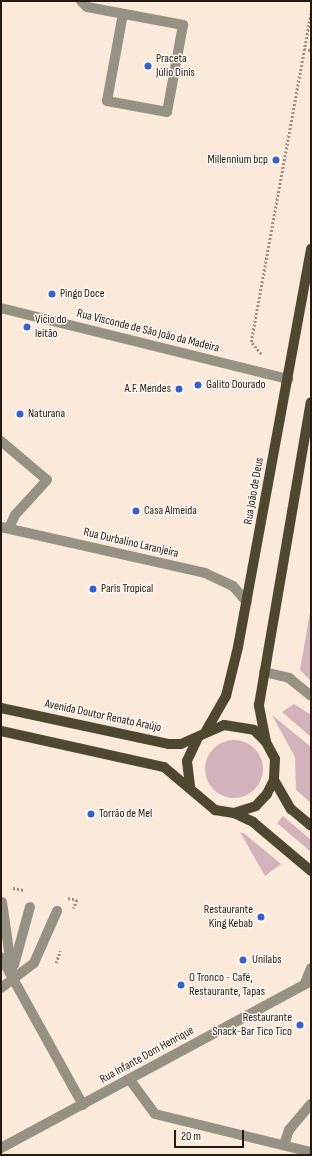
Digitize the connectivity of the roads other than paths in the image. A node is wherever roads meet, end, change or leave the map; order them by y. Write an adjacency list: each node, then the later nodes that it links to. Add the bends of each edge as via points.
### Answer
1 (84, 4): 2 (street)
2 (123, 14): 2 (street, via 107,101 167,112 183,25)
3 (311, 249): 5 (main road, Rua João de Deus)
4 (1, 308): 5 (street, Rua Visconde de São João da Madeira)
5 (288, 379): 9 (main road, Rua João de Deus)
6 (311, 402): 10 (main road)
7 (1, 440): 8 (street, via 46,480)
8 (5, 528): 9 (street, Rua Durbalino Laranjeira, via 205,572 233,586)
9 (247, 602): 14 (main road, Rua João de Deus, via 226,696)
10 (264, 672): 11 (street, via 289,678); 15 (main road, via 259,705)
11 (311, 696)
12 (1, 708): 14 (main road, Avenida Doutor Renato Araújo, via 169,744 182,744)
13 (1, 731): 17 (main road, via 164,767)
14 (202, 734): 15 (main road, Avenida Doutor Renato Araújo, via 224,725 242,726); 17 (main road, via 187,761)
15 (266, 742): 16 (main road, via 274,759)
16 (274, 780): 18 (main road, via 267,794 256,806); 19 (main road, via 291,809)
17 (190, 786): 18 (main road, via 198,799 215,810)
18 (234, 813): 20 (main road, via 253,822)
19 (311, 826)
20 (311, 871)
21 (2, 902): 27 (street)
22 (30, 906): 27 (street, via 14,958)
23 (57, 911): 27 (street, via 34,963)
24 (1, 957): 27 (street)
25 (311, 968): 28 (street, Rua Infante Dom Henrique)
26 (1, 971): 27 (street)
27 (13, 981): 29 (street); 32 (street)
28 (308, 982): 30 (street, Rua Infante Dom Henrique)
29 (1, 988)
30 (130, 1080): 32 (street, Rua Infante Dom Henrique); 33 (street, via 155,1114)
31 (311, 1104): 33 (street, via 289,1130)
32 (83, 1105): 34 (street, Rua Infante Dom Henrique)
33 (284, 1145): 35 (street)
34 (1, 1148)
35 (311, 1152)

